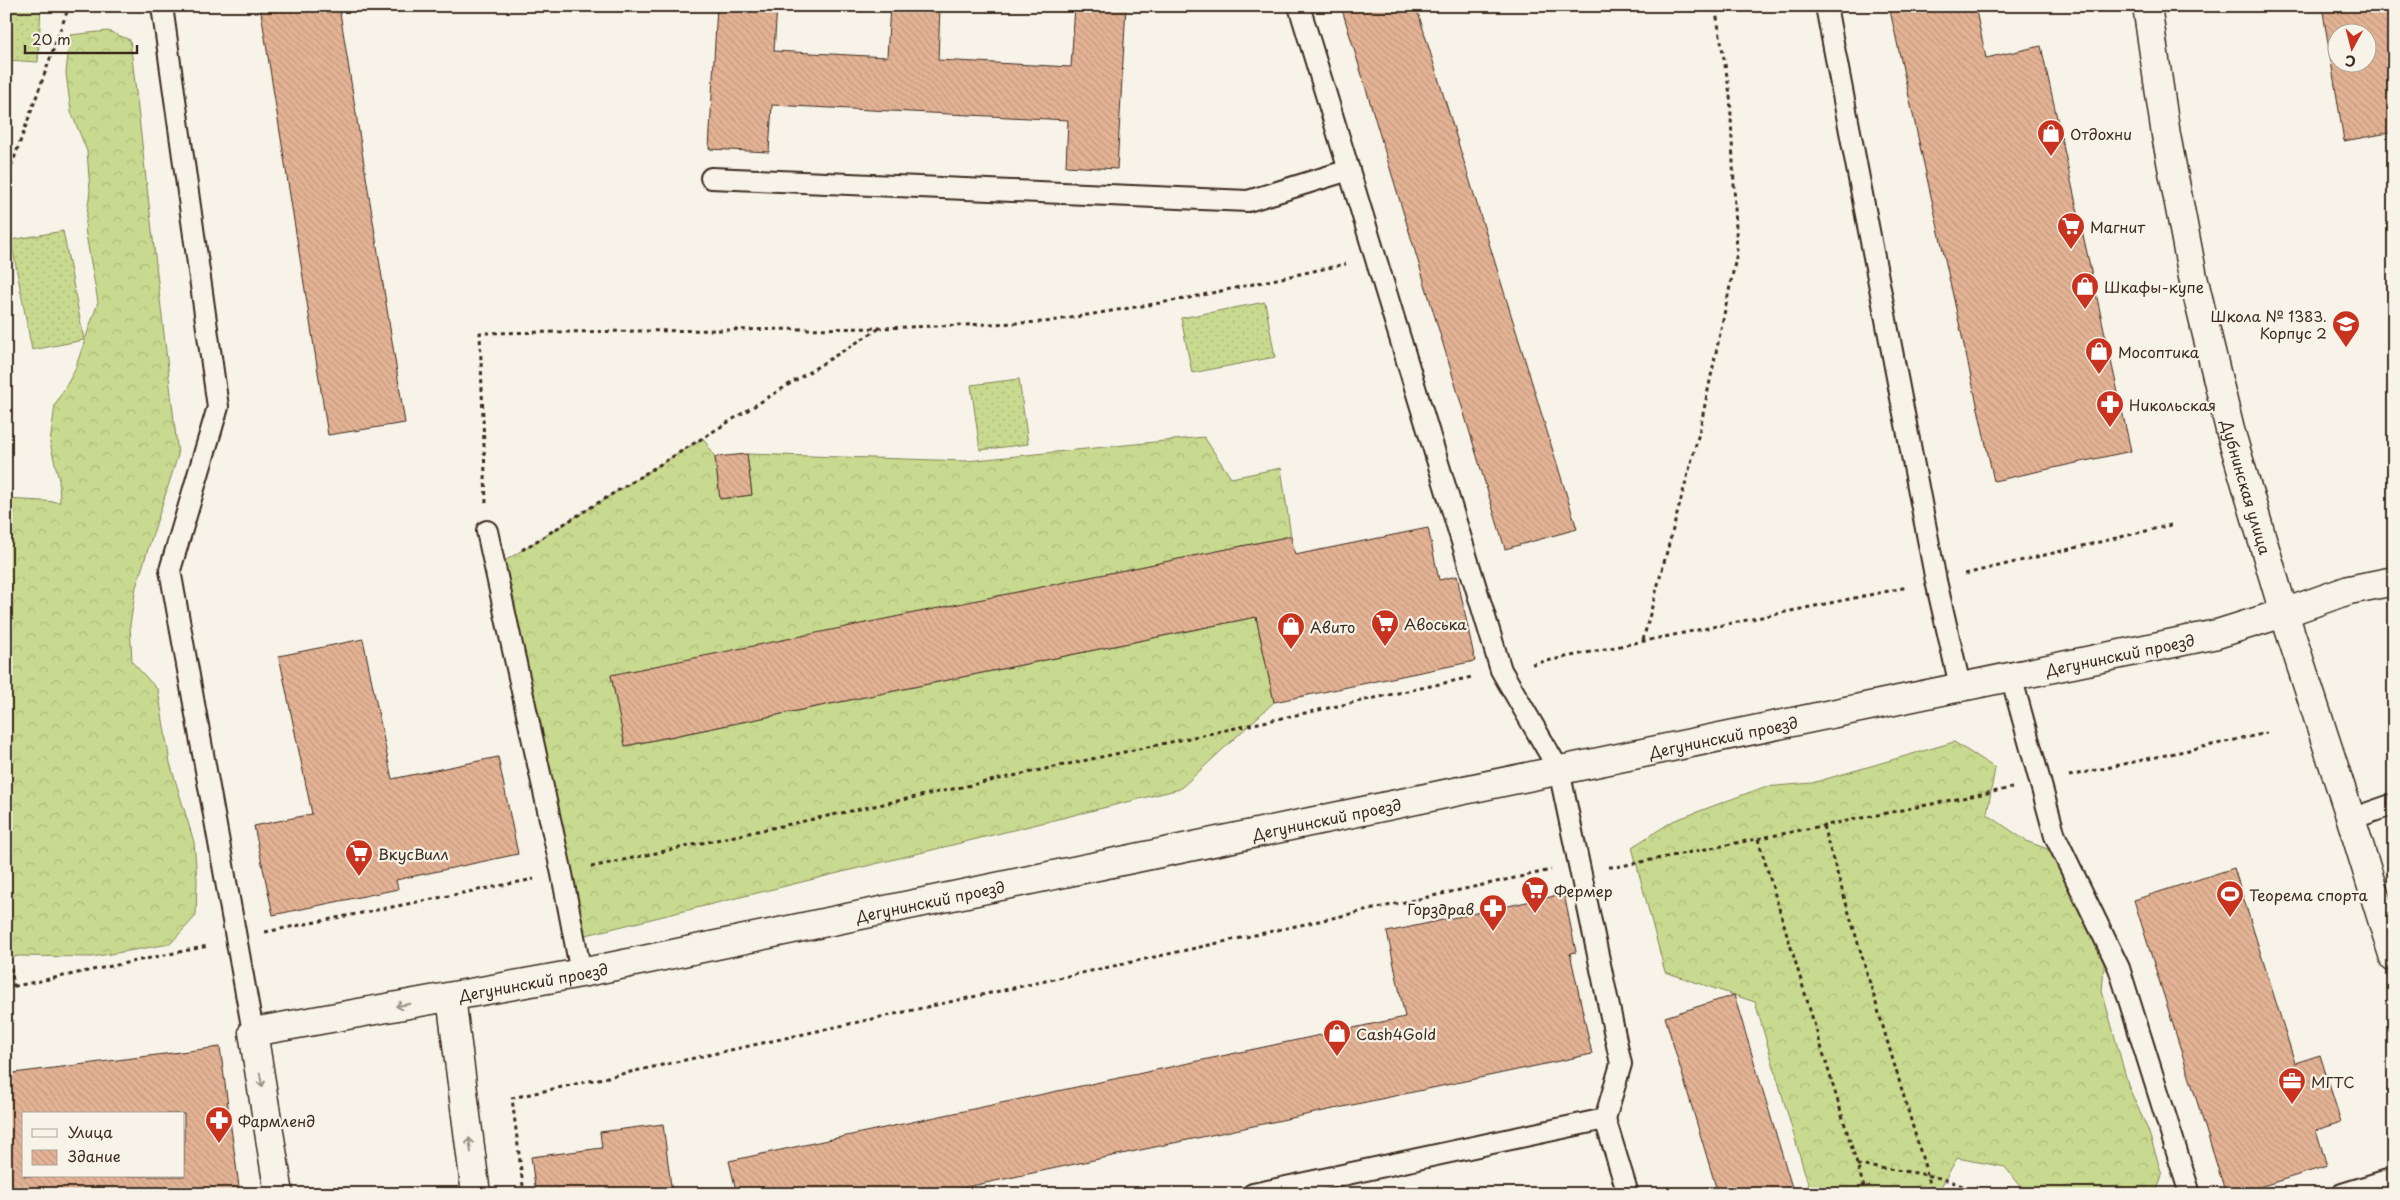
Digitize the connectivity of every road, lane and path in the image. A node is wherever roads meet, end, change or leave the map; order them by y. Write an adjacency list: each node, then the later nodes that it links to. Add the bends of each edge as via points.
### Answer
1 (69, 6): 9 (path)
2 (162, 6): 32 (lane, via 218,407 170,570)
3 (1299, 6): 7 (lane)
4 (1715, 6): 18 (path, via 1730,94 1737,252 1699,433)
5 (1826, 6): 15 (lane)
6 (2147, 6): 17 (street, Дубнинская улица, via 2166,135 2193,277 2230,430)
7 (1349, 170): 8 (lane, via 1248,201); 10 (lane)
8 (711, 178)
9 (6, 181)
10 (1376, 257): 11 (path, via 1268,283 1046,322); 19 (lane)
11 (881, 328): 13 (path, via 480,333); 14 (path)
12 (2172, 525): 15 (path)
13 (487, 532): 14 (lane)
14 (495, 567): 30 (lane)
15 (1936, 581): 18 (path); 21 (lane)
16 (2394, 581): 17 (street, Дегунинский проезд, via 2349,590)
17 (2284, 613): 20 (street, Дегунинский проезд, via 2217,634); 26 (street, Дубнинская улица)
18 (1643, 641): 19 (path)
19 (1501, 670): 23 (lane); 30 (path)
20 (2011, 676): 21 (street, Дегунинский проезд); 24 (lane)
21 (1960, 686): 23 (street, Дегунинский проезд)
22 (2267, 733): 24 (path)
23 (1559, 770): 29 (lane); 34 (street, Дегунинский проезд)
24 (2040, 782): 27 (path); 51 (lane, via 2055,836 2119,968)
25 (2394, 804): 26 (lane)
26 (2351, 819): 33 (street, Дубнинская улица)
27 (1823, 826): 28 (path); 41 (path)
28 (1758, 839): 29 (path, via 1616,867); 40 (path)
29 (1579, 864): 39 (lane, via 1621,1064); 45 (path, via 512,1098)
30 (562, 874): 32 (path); 34 (lane)
31 (6, 936): 35 (path)
32 (237, 939): 35 (path); 38 (lane)
33 (2394, 958)
34 (581, 973): 37 (street, Дегунинский проезд)
35 (14, 987): 36 (path)
36 (6, 988)
37 (451, 997): 38 (street, Дегунинский проезд, one-way to 38); 44 (street, one-way to 37)
38 (253, 1032): 43 (street, one-way to 43)
39 (1605, 1119): 46 (lane); 47 (lane)
40 (1857, 1165): 41 (path); 48 (path)
41 (1928, 1176): 49 (path); 50 (path)
42 (2394, 1178): 52 (lane)
43 (279, 1194)
44 (476, 1194)
45 (524, 1194)
46 (1253, 1194)
47 (1628, 1194)
48 (1866, 1194)
49 (1933, 1194)
50 (1977, 1194)
51 (2190, 1194)
52 (2342, 1194)

